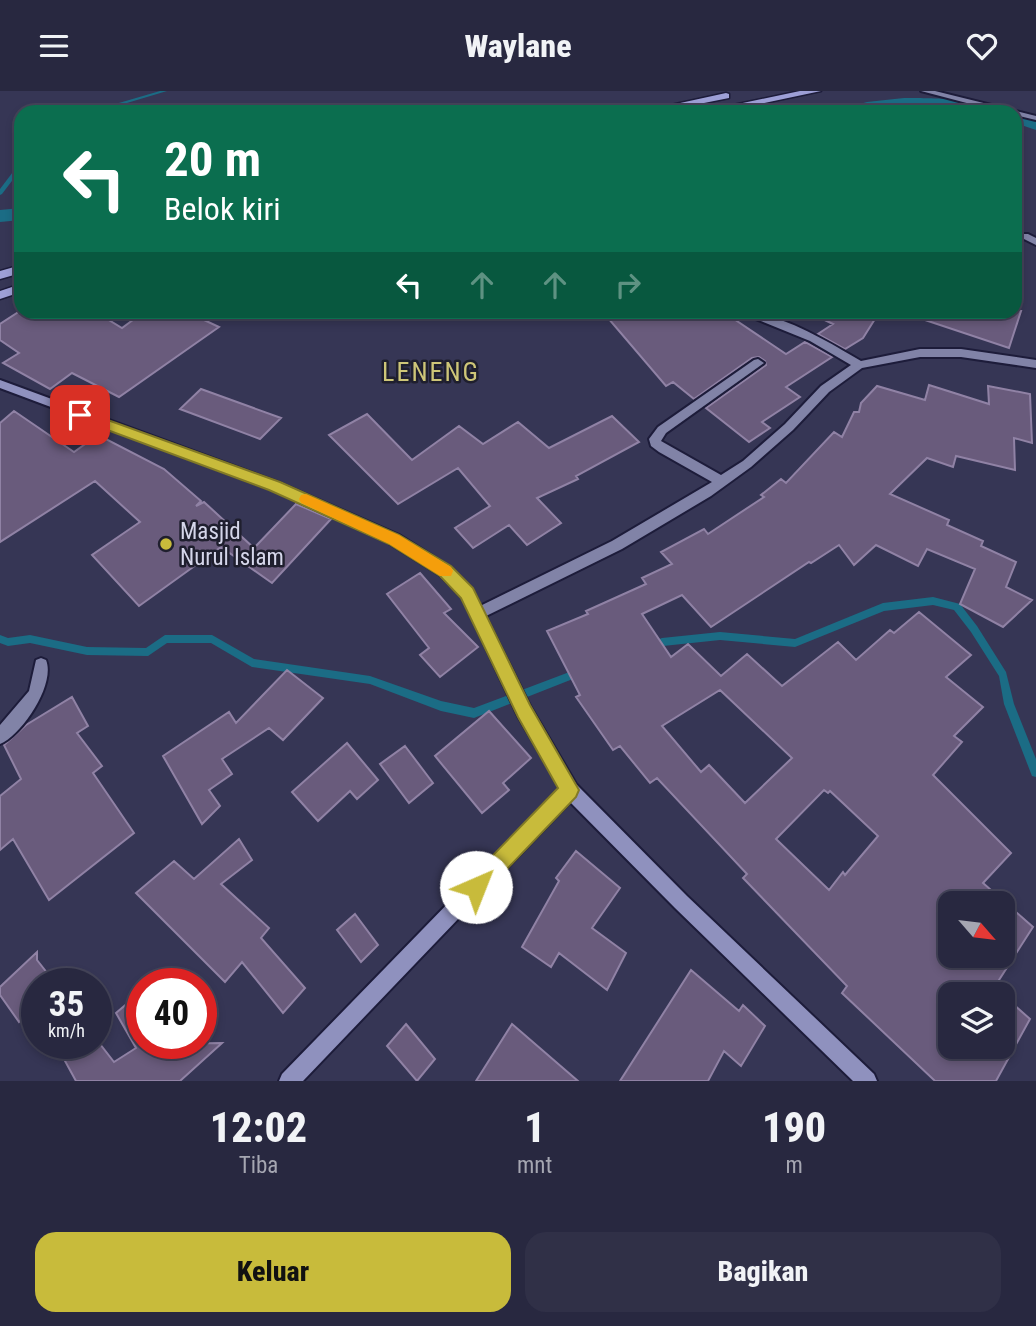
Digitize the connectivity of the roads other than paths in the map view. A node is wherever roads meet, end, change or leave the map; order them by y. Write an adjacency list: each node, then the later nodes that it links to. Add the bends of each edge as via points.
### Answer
1 (816, 91): 5 (main road)
2 (925, 91): 6 (street)
3 (739, 93): 4 (main road)
4 (679, 105)
5 (742, 105)
6 (983, 105)
7 (1025, 236): 8 (street)
8 (1036, 242)
9 (763, 319): 12 (street, via 814,338)
10 (758, 363): 14 (street, via 655,439 663,449)
11 (1036, 364): 12 (street, via 961,353 920,353)
12 (859, 365): 14 (street, via 825,389 789,427)
13 (0, 384): 15 (street, via 275,486 394,539 445,571 467,593)
14 (722, 481): 15 (street, via 617,544)
15 (479, 614): 18 (street, via 524,711)
16 (41, 665): 17 (street, via 34,700)
17 (0, 736)
18 (570, 790): 19 (street); 20 (street)
19 (289, 1081)
20 (867, 1081)

